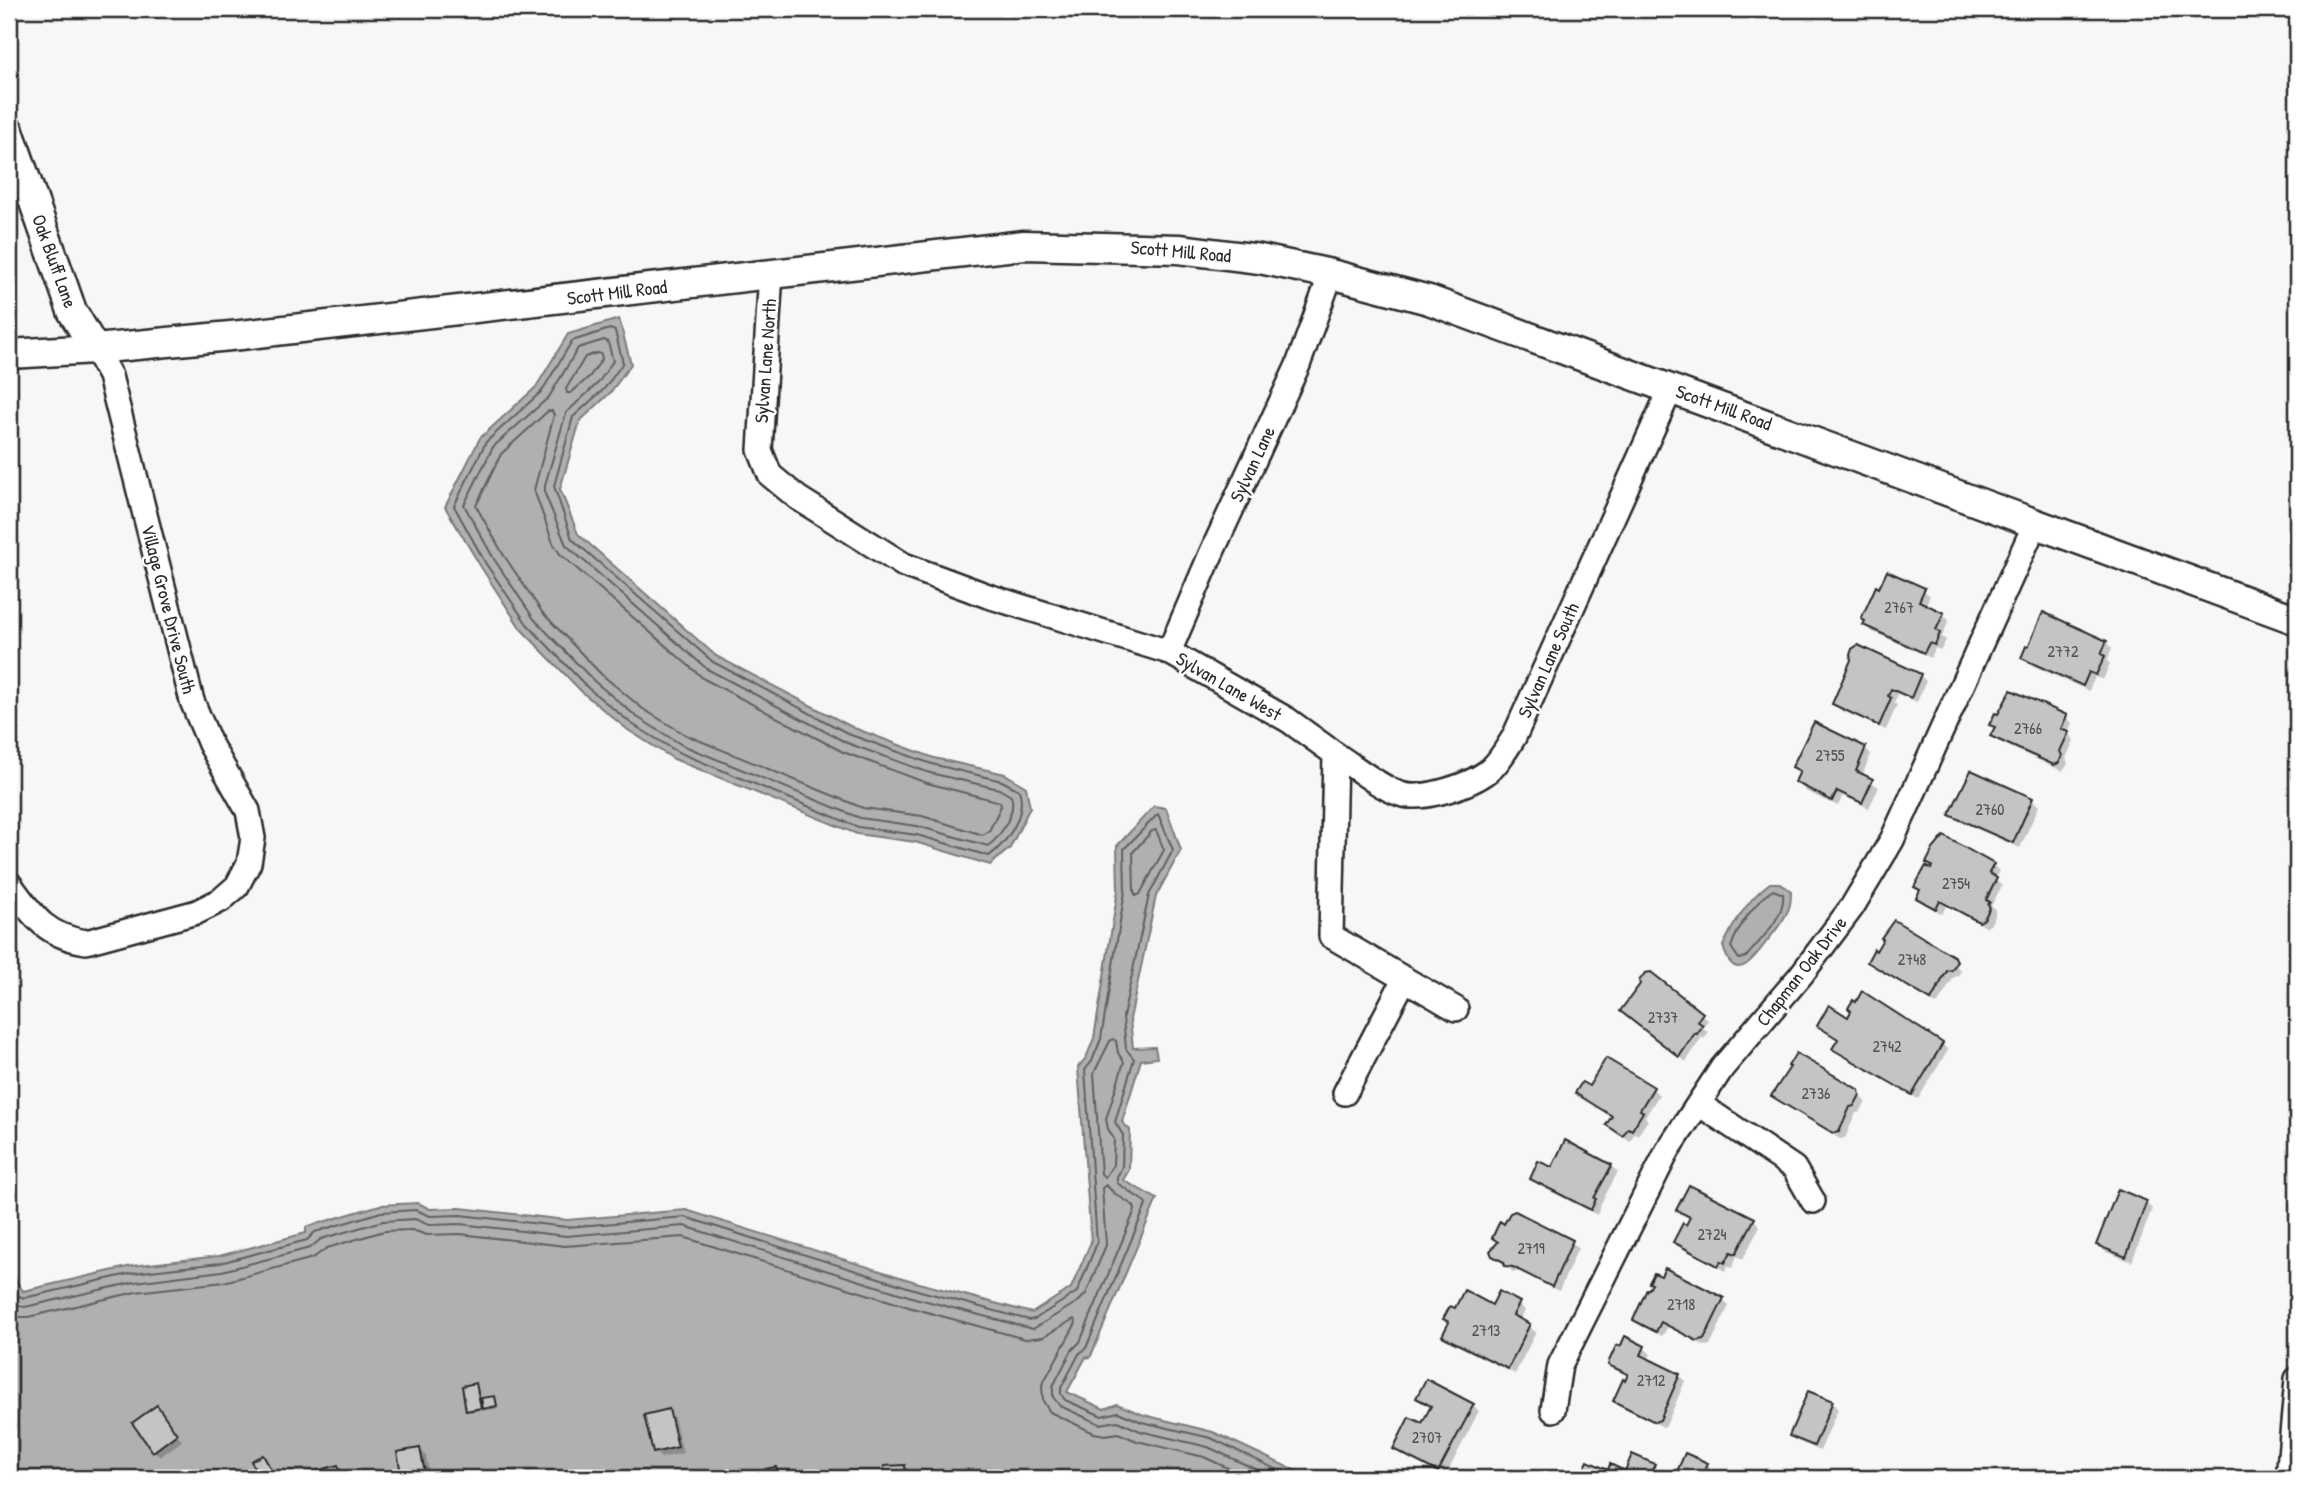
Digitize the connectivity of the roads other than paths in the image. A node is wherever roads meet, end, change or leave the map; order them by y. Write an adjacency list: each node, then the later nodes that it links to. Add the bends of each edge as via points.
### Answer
1 (9, 131): 4 (street, Oak Bluff Lane, via 72,311)
2 (771, 272): 3 (street, Scott Mill Road, via 1024,245 1179,249); 4 (street, Scott Mill Road); 7 (street, Sylvan Lane North)
3 (1331, 274): 6 (street, Scott Mill Road, via 1429,300); 10 (street, Sylvan Lane, via 1298,365)
4 (95, 349): 5 (street, Scott Mill Road); 12 (street, Village Grove Drive South, via 110,376 192,701 248,811 253,838 249,863 237,886 197,912 86,942 51,932)
5 (9, 354)
6 (1671, 388): 8 (street, Scott Mill Road); 11 (street, Sylvan Lane South, via 1502,757 1471,780 1422,796 1401,795)
7 (760, 450): 10 (street, Sylvan Lane West, via 770,475 798,498 904,565)
8 (2036, 522): 9 (street, Scott Mill Road); 16 (street, Chapman Oak Drive, via 1892,840 1852,907 1722,1068)
9 (2297, 620)
10 (1169, 652): 11 (street, Sylvan Lane West, via 1288,720)
11 (1335, 754): 13 (street, via 1331,936)
12 (9, 883)
13 (1405, 980): 14 (street); 15 (street)
14 (1456, 1009)
15 (1345, 1093)
16 (1699, 1104): 17 (street, via 1794,1168); 19 (street, Chapman Oak Drive, via 1668,1150 1560,1365)
17 (1813, 1200)
18 (2297, 1379): 20 (street)
19 (1553, 1410)
20 (2288, 1478)

